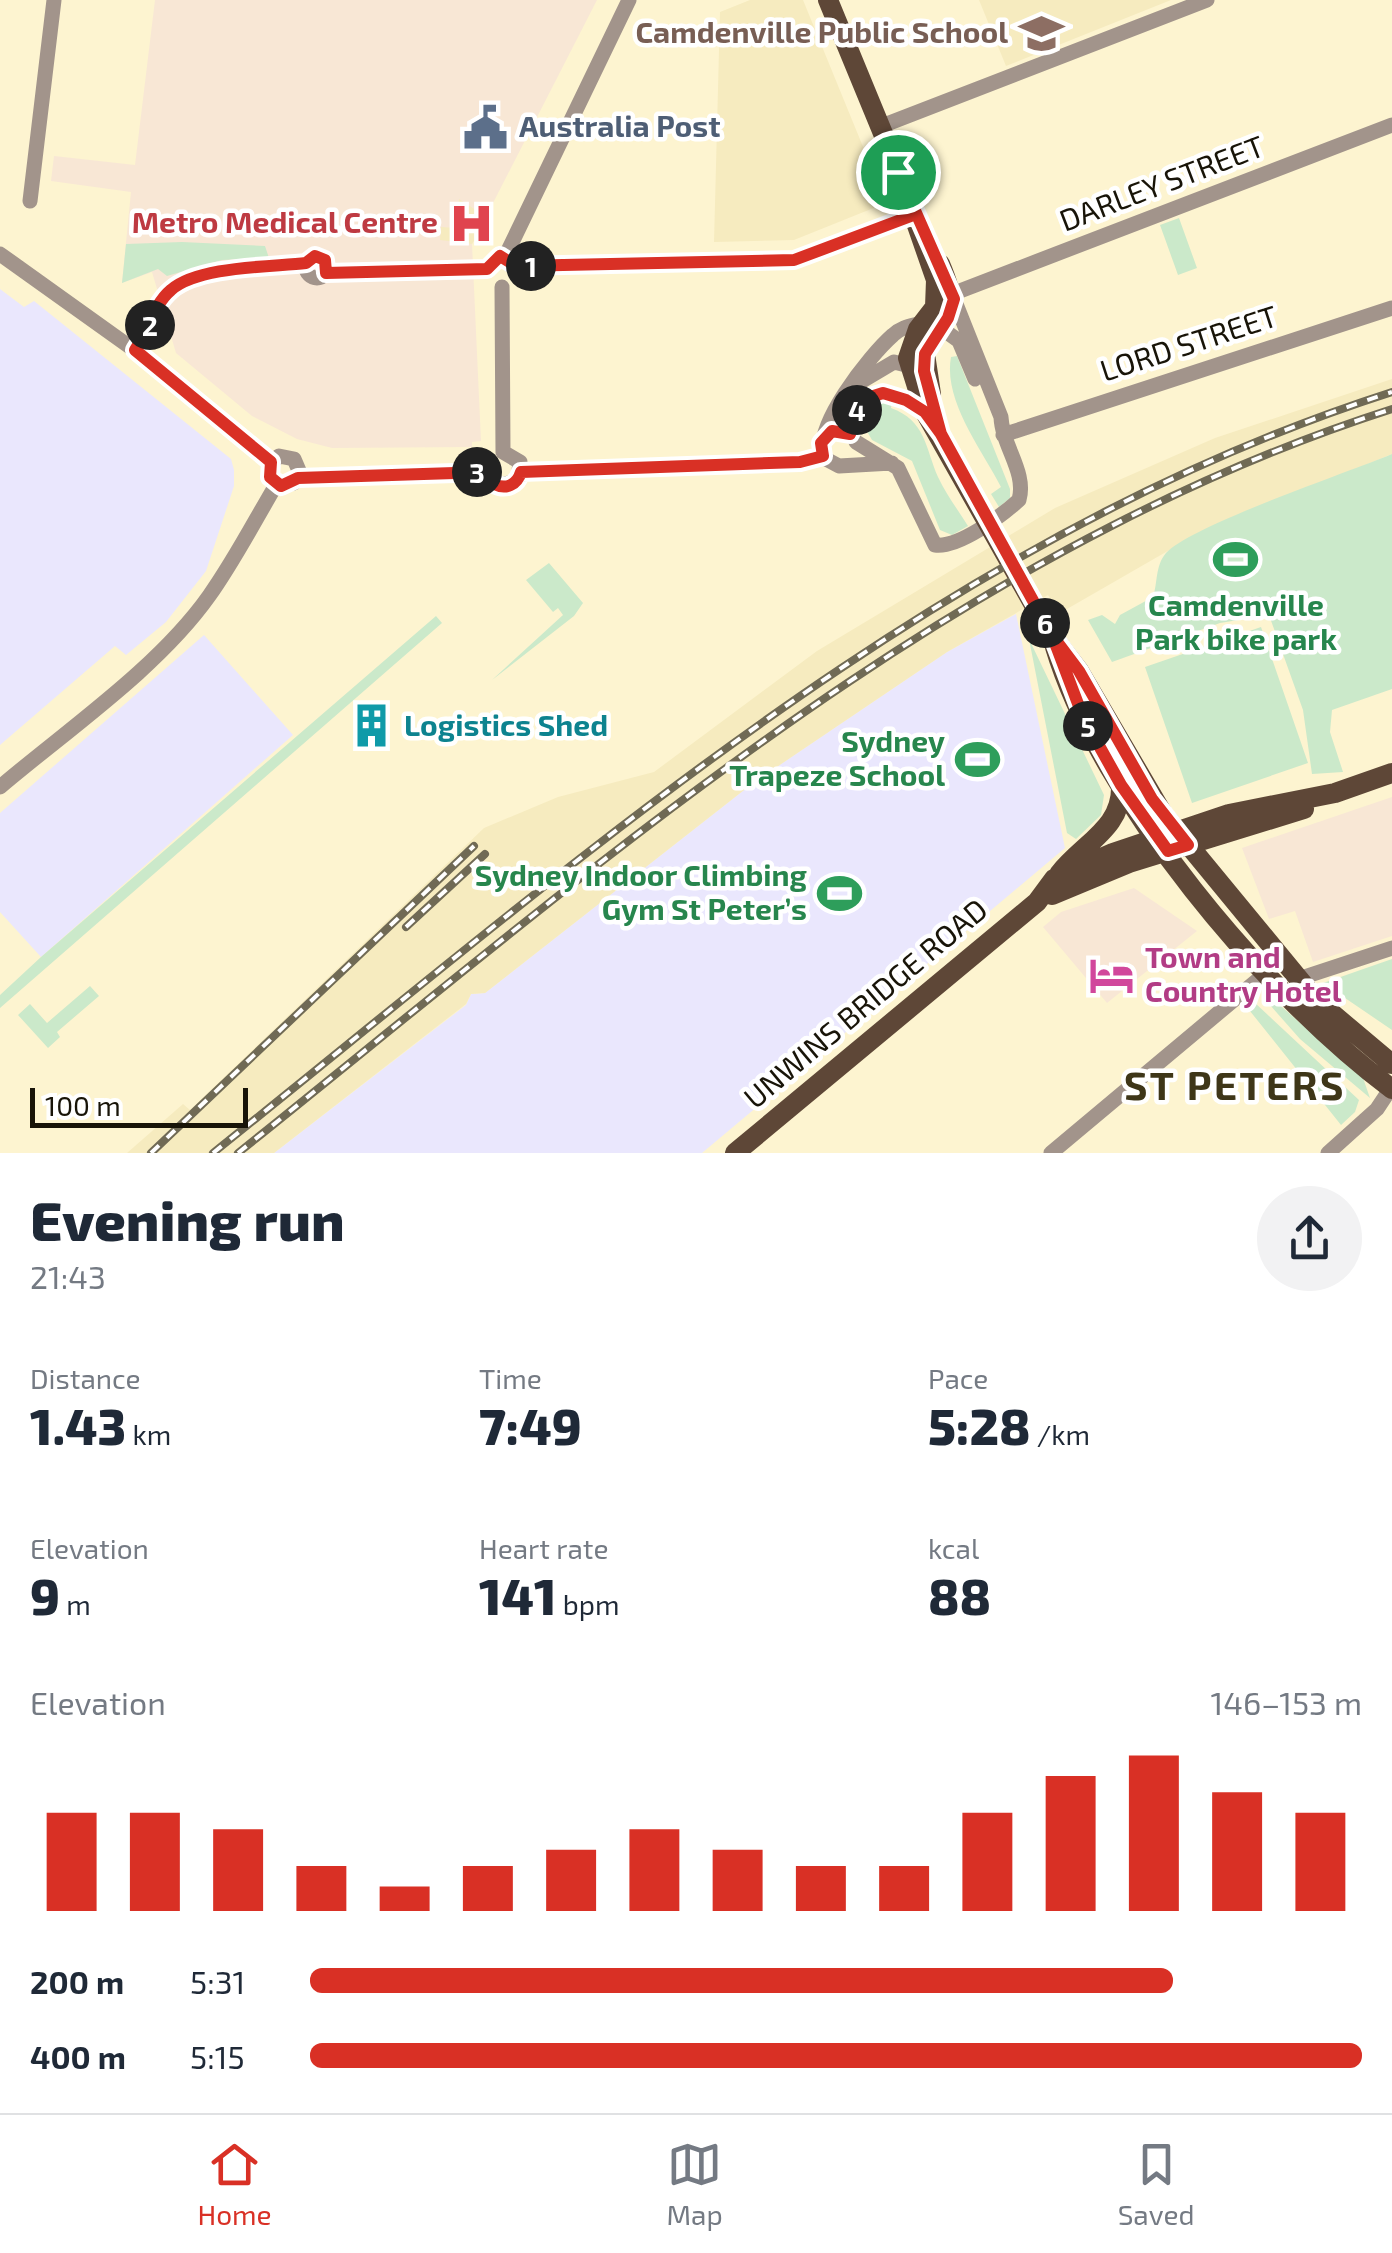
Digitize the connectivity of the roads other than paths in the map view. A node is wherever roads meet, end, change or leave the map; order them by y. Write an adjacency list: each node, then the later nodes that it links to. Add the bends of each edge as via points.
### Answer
1 (54, 0): 8 (street)
2 (629, 0): 11 (street)
3 (828, 0): 6 (main road)
4 (1207, 0): 6 (street)
5 (1392, 125): 14 (street, DARLEY STREET)
6 (880, 127): 7 (main road)
7 (898, 172): 9 (main road); 14 (main road)
8 (30, 201)
9 (911, 216): 11 (street, via 794,260); 16 (main road, via 936,280)
10 (0, 254): 17 (street)
11 (511, 262): 12 (street, via 496,258); 13 (street, via 514,280)
12 (487, 269): 13 (street, via 492,283); 17 (street, via 222,272 170,290)
13 (502, 286): 25 (street)
14 (953, 296): 16 (main road); 21 (street)
15 (1392, 308): 21 (street, LORD STREET)
16 (932, 325): 18 (main road, via 912,341); 19 (street, via 894,333); 21 (street, via 959,341)
17 (135, 350): 27 (street)
18 (916, 368): 19 (street, via 888,365); 20 (main road); 23 (main road)
19 (847, 393): 22 (street)
20 (925, 412): 23 (main road); 24 (street, via 895,395 872,395 859,404)
21 (1002, 433): 28 (street, via 1020,497 940,546 930,540 907,482)
22 (826, 434): 24 (street, via 838,430); 26 (street)
23 (941, 434): 34 (main road)
24 (852, 438): 28 (street); 29 (street, via 856,453)
25 (503, 452): 30 (street, via 492,456); 31 (street, via 517,458)
26 (823, 456): 29 (street); 31 (street)
27 (271, 462): 32 (street, via 290,456 298,463); 33 (street, via 268,472)
28 (892, 463): 29 (street)
29 (844, 465)
30 (486, 472): 31 (street, via 505,487); 32 (street)
31 (521, 472)
32 (298, 478): 33 (street)
33 (276, 484): 37 (street, via 208,598 182,627)
34 (1052, 635): 36 (main road, via 1064,677); 38 (main road, via 1079,671)
35 (1392, 773): 38 (main road, via 1335,793 1229,814)
36 (1121, 785): 38 (main road); 39 (main road, via 1114,822)
37 (0, 788)
38 (1173, 841): 39 (main road, UNWINS BRIDGE ROAD); 40 (main road, UNWINS BRIDGE ROAD); 42 (main road); 43 (main road)
39 (1054, 879): 40 (main road, UNWINS BRIDGE ROAD)
40 (1036, 902): 46 (main road, UNWINS BRIDGE ROAD)
41 (1392, 948): 43 (street)
42 (1266, 973): 45 (main road); 47 (street)
43 (1298, 979): 44 (main road)
44 (1392, 1064)
45 (1391, 1089): 48 (street)
46 (735, 1153)
47 (1051, 1153)
48 (1328, 1153)

